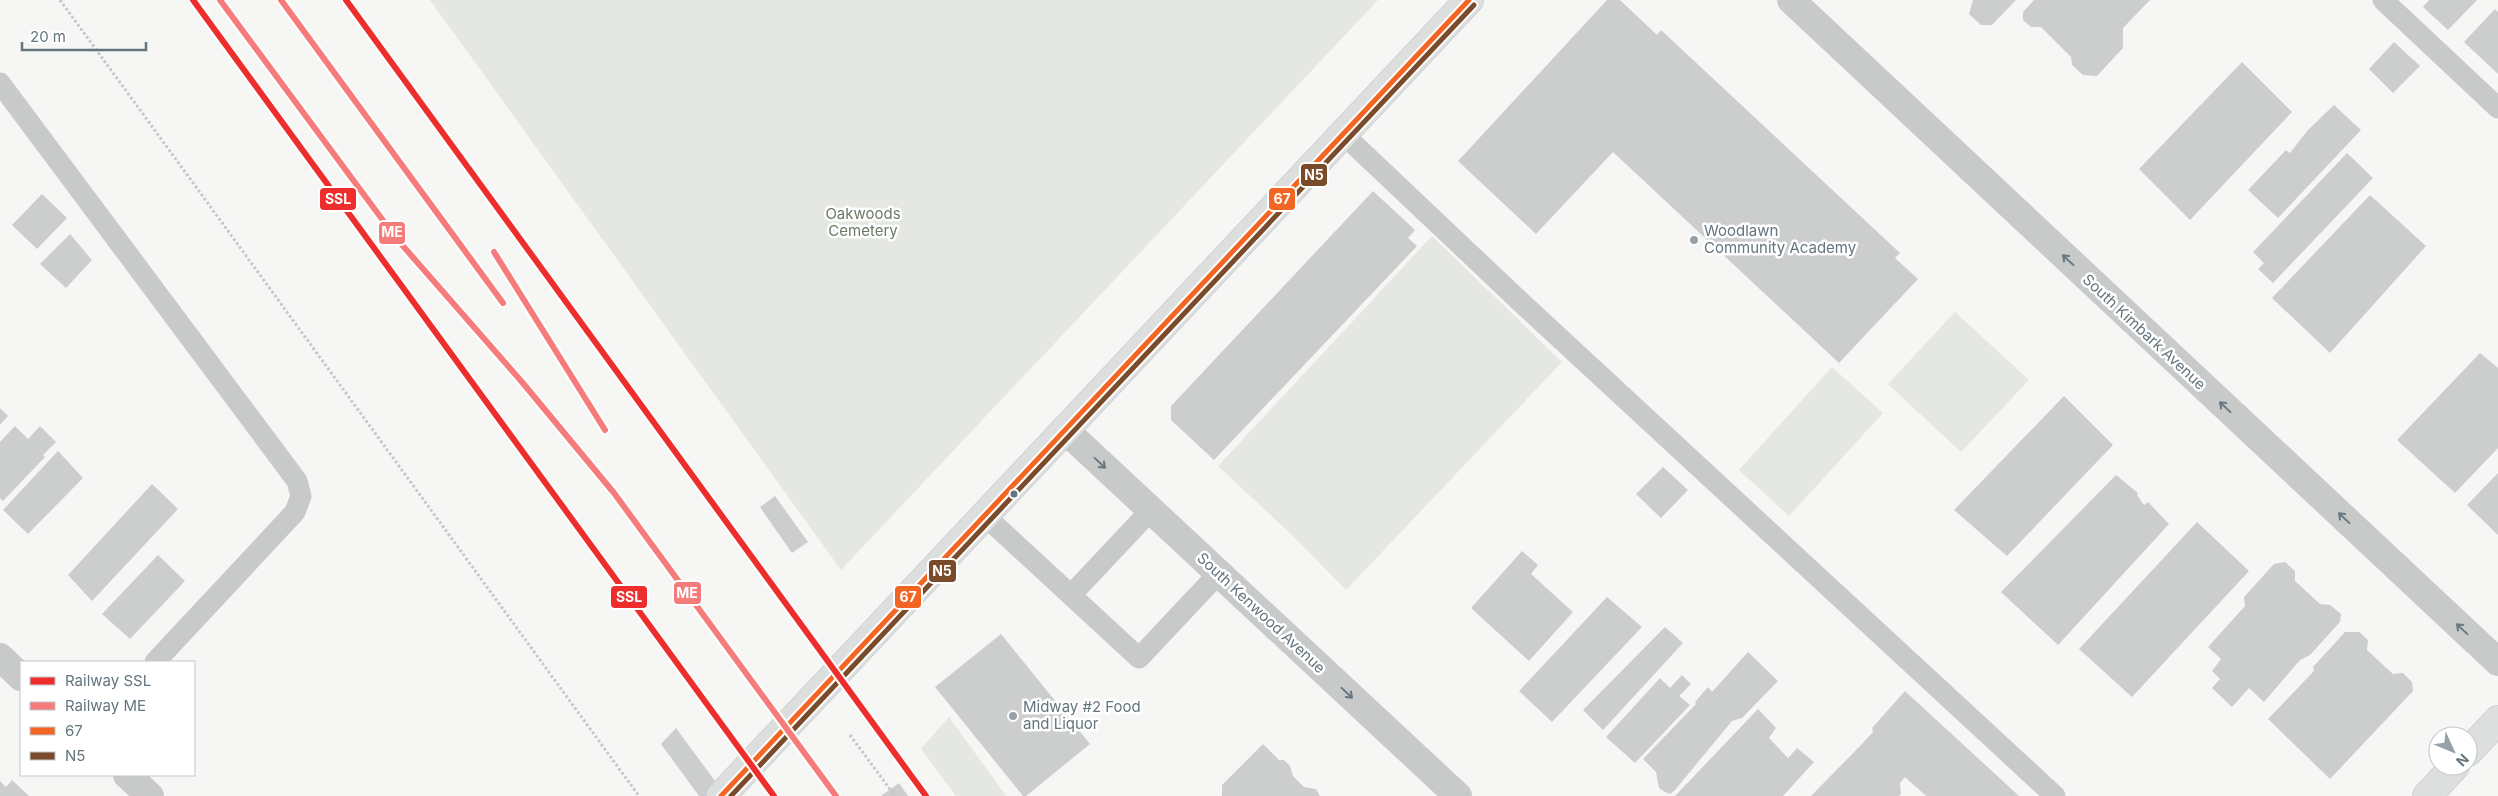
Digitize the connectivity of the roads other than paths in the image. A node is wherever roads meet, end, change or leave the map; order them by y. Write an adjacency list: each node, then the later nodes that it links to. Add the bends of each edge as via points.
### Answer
1 (1469, 0): 6 (street)
2 (1791, 0): 14 (street, South Kimbark Avenue, one-way to 2)
3 (2383, 0): 5 (lane)
4 (0, 83): 13 (lane, via 298,482 301,496 295,512)
5 (2498, 108)
6 (1343, 134): 7 (street); 23 (lane)
7 (1065, 430): 8 (street, South Kenwood Avenue, one-way to 8); 9 (street)
8 (1151, 510): 10 (street, South Kenwood Avenue); 11 (lane)
9 (984, 515): 11 (lane); 21 (street)
10 (1219, 573): 11 (lane, via 1139,658); 22 (street, South Kenwood Avenue, one-way to 22)
11 (1071, 595)
12 (0, 657): 15 (street)
13 (156, 661)
14 (2498, 662)
15 (20, 676)
16 (2498, 720): 17 (street)
17 (2478, 741)
18 (128, 776): 20 (street)
19 (2446, 776): 24 (street)
20 (150, 796)
21 (721, 796)
22 (1458, 796)
23 (2055, 796)
24 (2427, 796)

